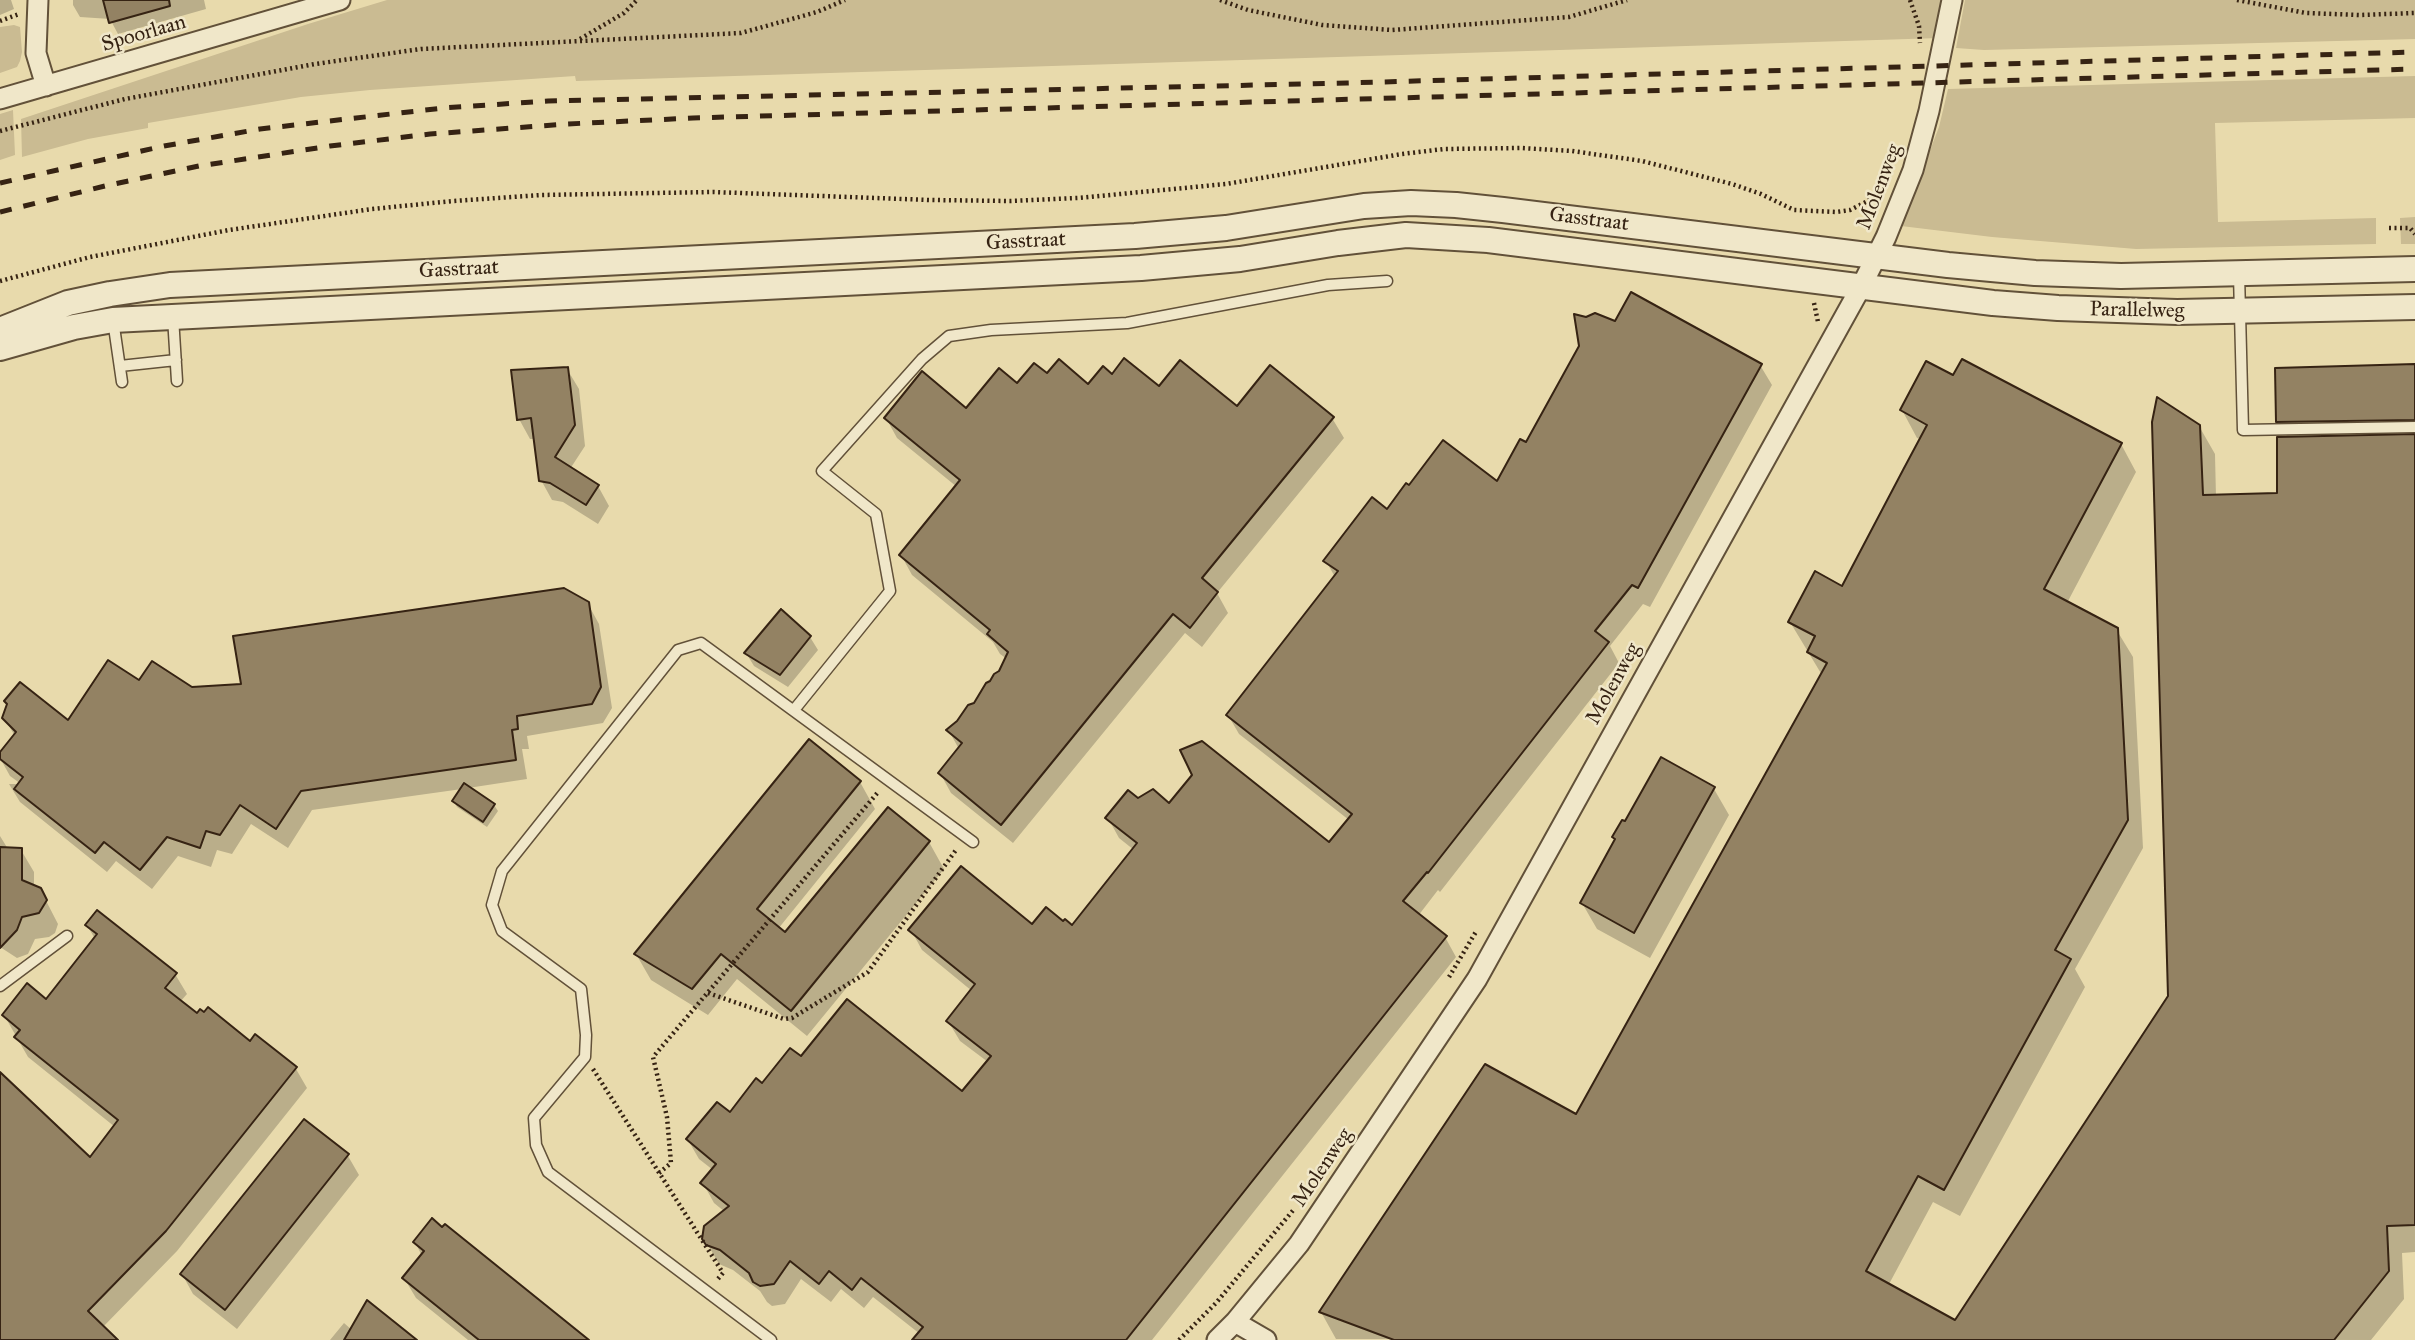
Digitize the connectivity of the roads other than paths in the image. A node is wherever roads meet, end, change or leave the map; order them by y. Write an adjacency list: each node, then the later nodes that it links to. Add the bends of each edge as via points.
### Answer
1 (38, 0): 4 (street, via 36,53)
2 (340, 0): 4 (street, Spoorlaan)
3 (1952, 0): 6 (street, Molenweg, via 1921,144)
4 (46, 86): 5 (street, Spoorlaan)
5 (0, 99)
6 (1877, 257): 8 (street, Parallelweg, via 2035,273); 10 (street, Gasstraat, via 1503,209 1411,204 1135,236); 11 (street, Molenweg)
7 (2415, 269): 8 (street, Parallelweg)
8 (2239, 274): 14 (lane)
9 (1387, 281): 24 (lane, via 1328,285 1128,323 949,336 922,359 822,471 876,514 890,591)
10 (170, 285): 12 (street, Gasstraat); 15 (street)
11 (1860, 287): 14 (street, Parallelweg, via 2059,308); 15 (street, Gasstraat, via 1488,240 1406,235 1140,268); 28 (street, Molenweg, via 1477,979 1299,1244)
12 (110, 294): 16 (street); 17 (street, Gasstraat, via 68,303)
13 (2415, 307): 14 (street, Parallelweg)
14 (2239, 311): 23 (lane, via 2243,430)
15 (173, 316): 16 (street, Gasstraat); 19 (lane)
16 (113, 320): 18 (street, Gasstraat); 20 (lane)
17 (0, 330)
18 (0, 348)
19 (176, 360): 20 (lane); 21 (lane)
20 (120, 366): 22 (lane)
21 (177, 381)
22 (122, 382)
23 (2415, 427)
24 (794, 710): 25 (lane); 29 (lane, via 701,643 678,650 502,872 492,905 502,931 581,989 585,1057 534,1118 536,1145 548,1172)
25 (969, 839)
26 (67, 936): 27 (lane)
27 (0, 986)
28 (1235, 1322): 30 (street, Molenweg); 31 (street)
29 (771, 1340)
30 (1217, 1340)
31 (1266, 1340)

